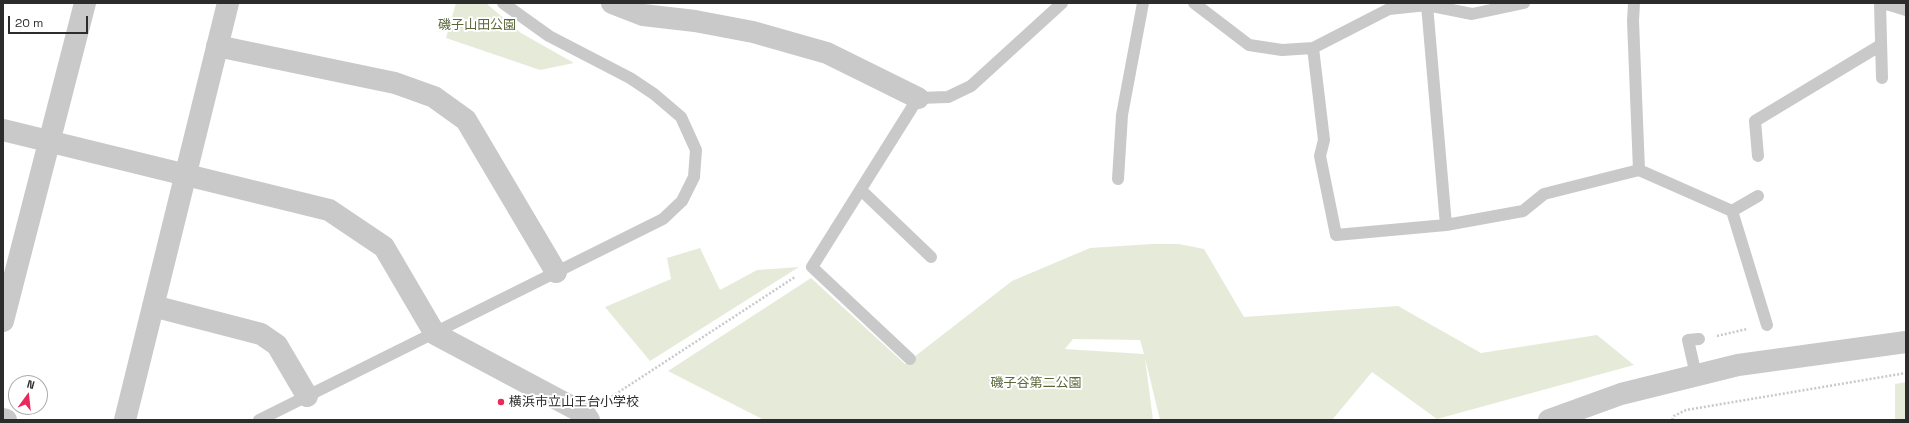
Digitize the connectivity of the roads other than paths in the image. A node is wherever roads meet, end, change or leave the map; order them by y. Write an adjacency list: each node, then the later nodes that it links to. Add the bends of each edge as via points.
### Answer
1 (85, 3): 20 (street)
2 (228, 3): 15 (street)
3 (502, 3): 30 (lane, via 549,36 630,78 654,94 681,116 696,150 694,177 682,201 663,219)
4 (612, 3): 18 (street, via 643,15 695,21 753,32 827,53)
5 (1062, 3): 18 (lane, via 971,86 948,97)
6 (1143, 3): 24 (lane, via 1122,115)
7 (1194, 3): 16 (lane, via 1249,45 1282,50)
8 (1524, 3): 12 (lane, via 1472,14)
9 (1634, 3): 22 (lane)
10 (1880, 3): 14 (lane)
11 (1883, 3): 13 (lane)
12 (1427, 5): 16 (lane, via 1389,9); 28 (lane)
13 (1906, 10)
14 (1881, 45): 17 (lane); 21 (lane, via 1755,121)
15 (217, 46): 23 (street); 30 (street, via 395,83 434,97 466,120)
16 (1313, 48): 28 (lane, via 1324,140 1320,156 1336,235)
17 (1882, 78)
18 (918, 98): 25 (lane)
19 (3, 130): 20 (street)
20 (49, 141): 23 (street); 32 (street)
21 (1758, 156)
22 (1639, 170): 27 (lane); 28 (lane, via 1544,194 1523,212)
23 (186, 174): 31 (street); 34 (street, via 330,210 384,247)
24 (1118, 179)
25 (861, 190): 29 (lane); 37 (lane, via 812,267)
26 (1758, 196): 27 (lane)
27 (1732, 211): 33 (lane)
28 (1446, 225)
29 (931, 257)
30 (556, 272): 34 (lane)
31 (153, 306): 39 (street, via 261,334 277,345); 43 (street)
32 (3, 321)
33 (1767, 325)
34 (435, 334): 39 (lane); 40 (street)
35 (1699, 339): 38 (lane, via 1688,340)
36 (1906, 342): 38 (street, via 1738,365)
37 (910, 359)
38 (1696, 375): 45 (street, via 1621,394)
39 (307, 396): 44 (lane)
40 (587, 417)
41 (3, 419): 42 (street)
42 (6, 420)
43 (125, 420)
44 (259, 420)
45 (1549, 420)

